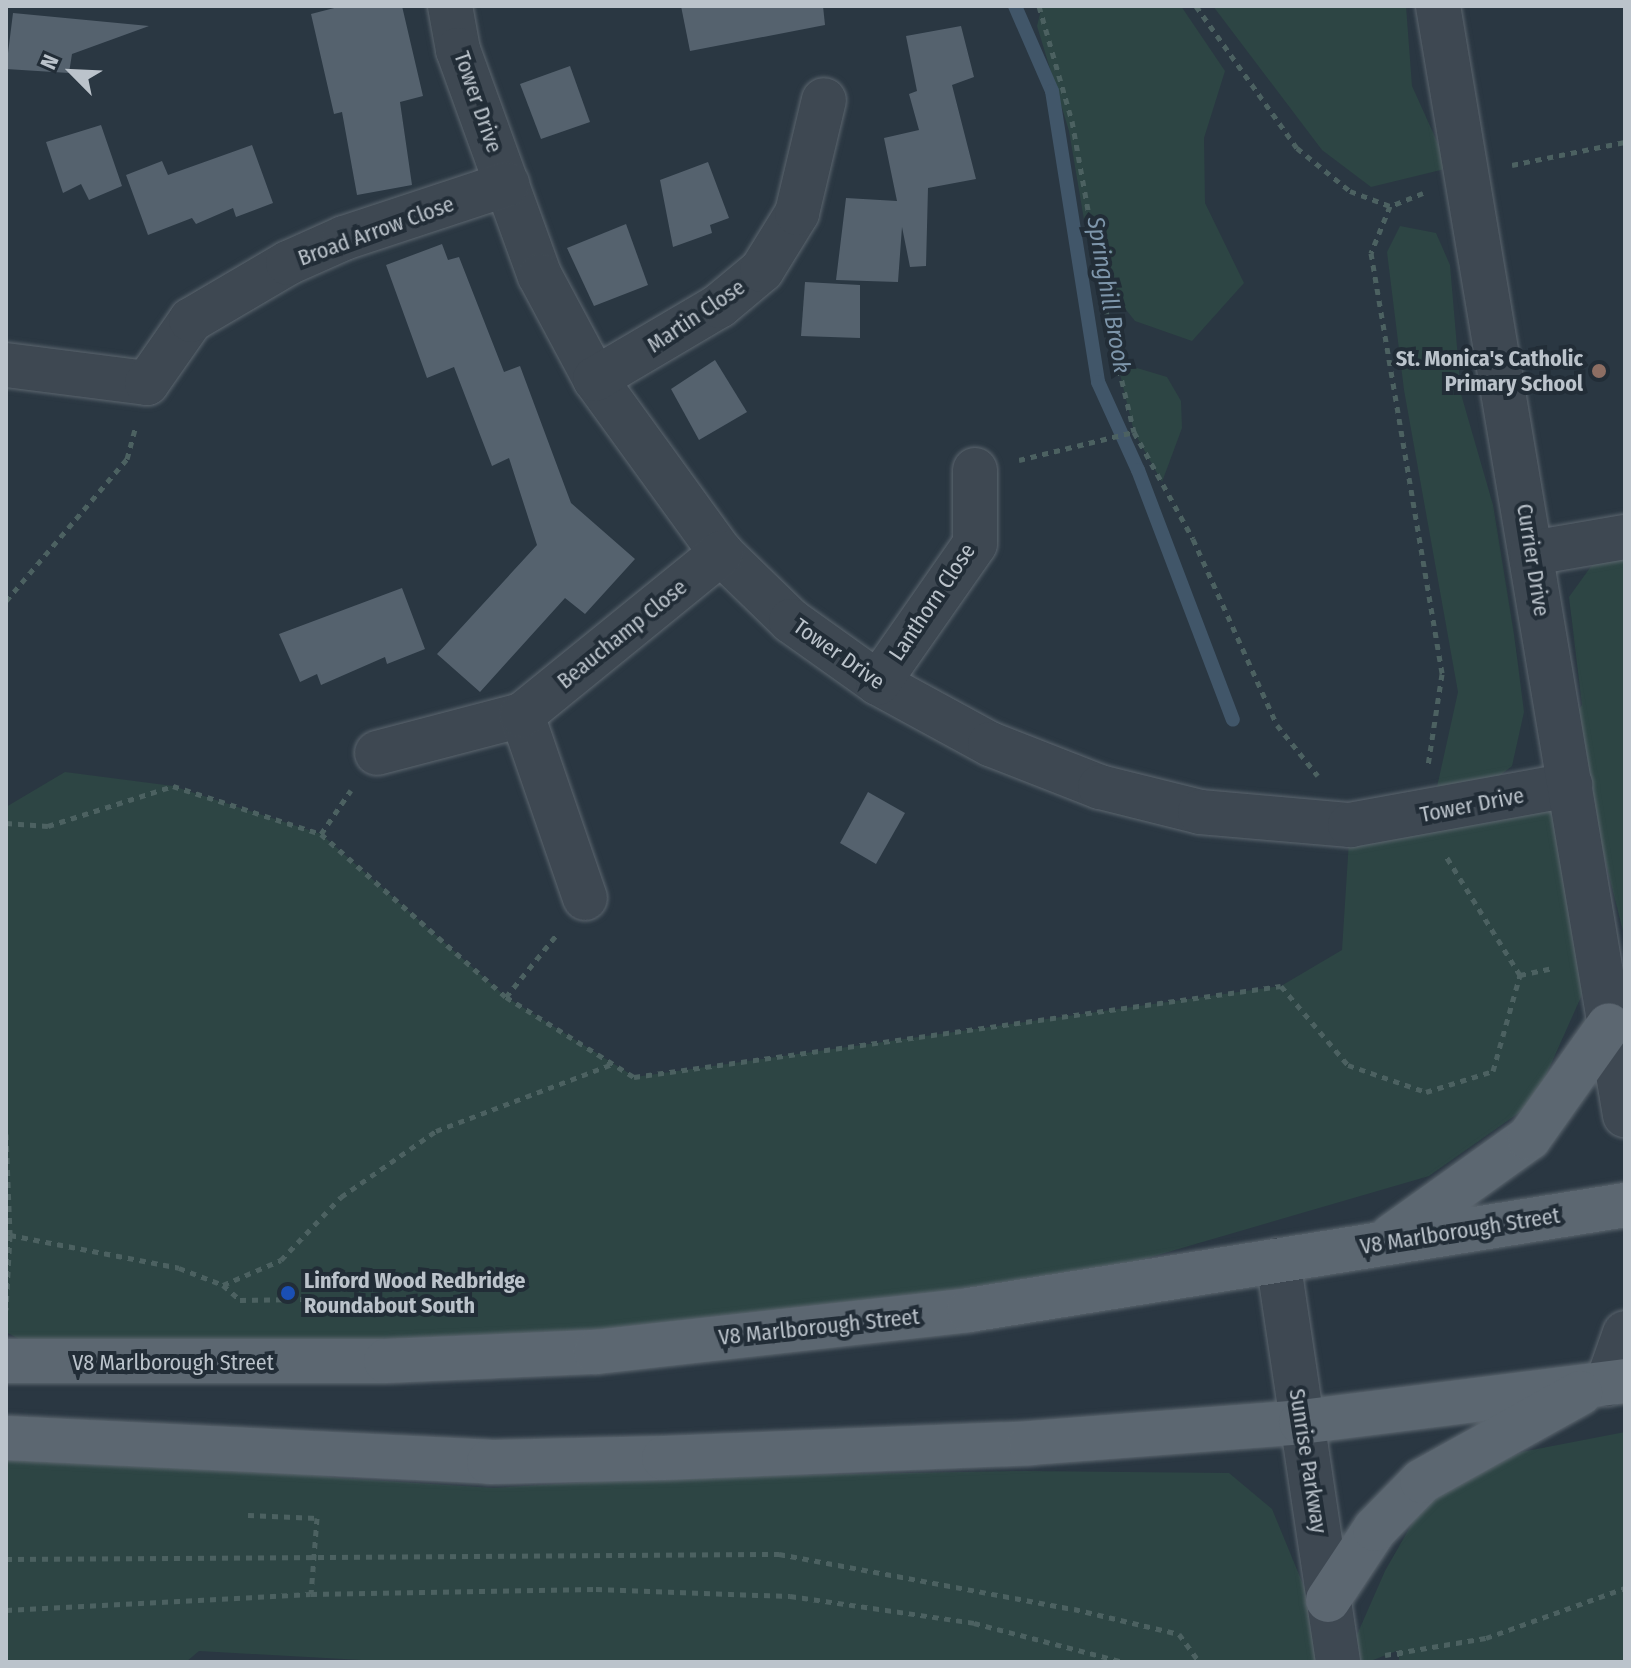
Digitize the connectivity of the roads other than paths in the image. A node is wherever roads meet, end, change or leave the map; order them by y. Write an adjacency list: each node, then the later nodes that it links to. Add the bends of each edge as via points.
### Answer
1 (450, 6): 4 (street, Tower Drive, via 458,50)
2 (1438, 6): 10 (street, Currier Drive)
3 (824, 100): 6 (street, Martin Close, via 797,213 762,270 708,313)
4 (507, 184): 5 (street, Broad Arrow Close, via 344,238 288,263 191,320 147,383); 6 (street, Tower Drive, via 540,276)
5 (6, 365)
6 (595, 379): 9 (street, Tower Drive)
7 (975, 470): 11 (street, Lanthorn Close, via 975,544)
8 (1625, 537): 10 (street)
9 (721, 553): 11 (street, Tower Drive, via 791,621); 12 (street, Beauchamp Close)
10 (1532, 553): 14 (street, Currier Drive)
11 (878, 683): 14 (street, Tower Drive, via 990,744 1100,787 1200,812 1350,825)
12 (522, 715): 13 (street, Beauchamp Close); 15 (street)
13 (377, 753)
14 (1570, 785): 16 (street, Currier Drive)
15 (585, 898)
16 (1609, 1025): 17 (street, Currier Drive); 19 (main road, via 1529,1138)
17 (1625, 1115)
18 (1625, 1205): 19 (main road, V8 Marlborough Street)
19 (1383, 1242): 20 (main road, V8 Marlborough Street)
20 (1278, 1260): 22 (main road, V8 Marlborough Street, via 969,1310 596,1352 386,1361); 24 (street, Sunrise Parkway)
21 (1625, 1333): 23 (street)
22 (6, 1361)
23 (1609, 1383): 24 (main road); 26 (main road, via 1422,1481 1375,1529)
24 (1301, 1422): 25 (main road, via 1031,1443 489,1462); 26 (street, Sunrise Parkway)
25 (6, 1438)
26 (1328, 1600): 27 (street, Sunrise Parkway)
27 (1358, 1660)

